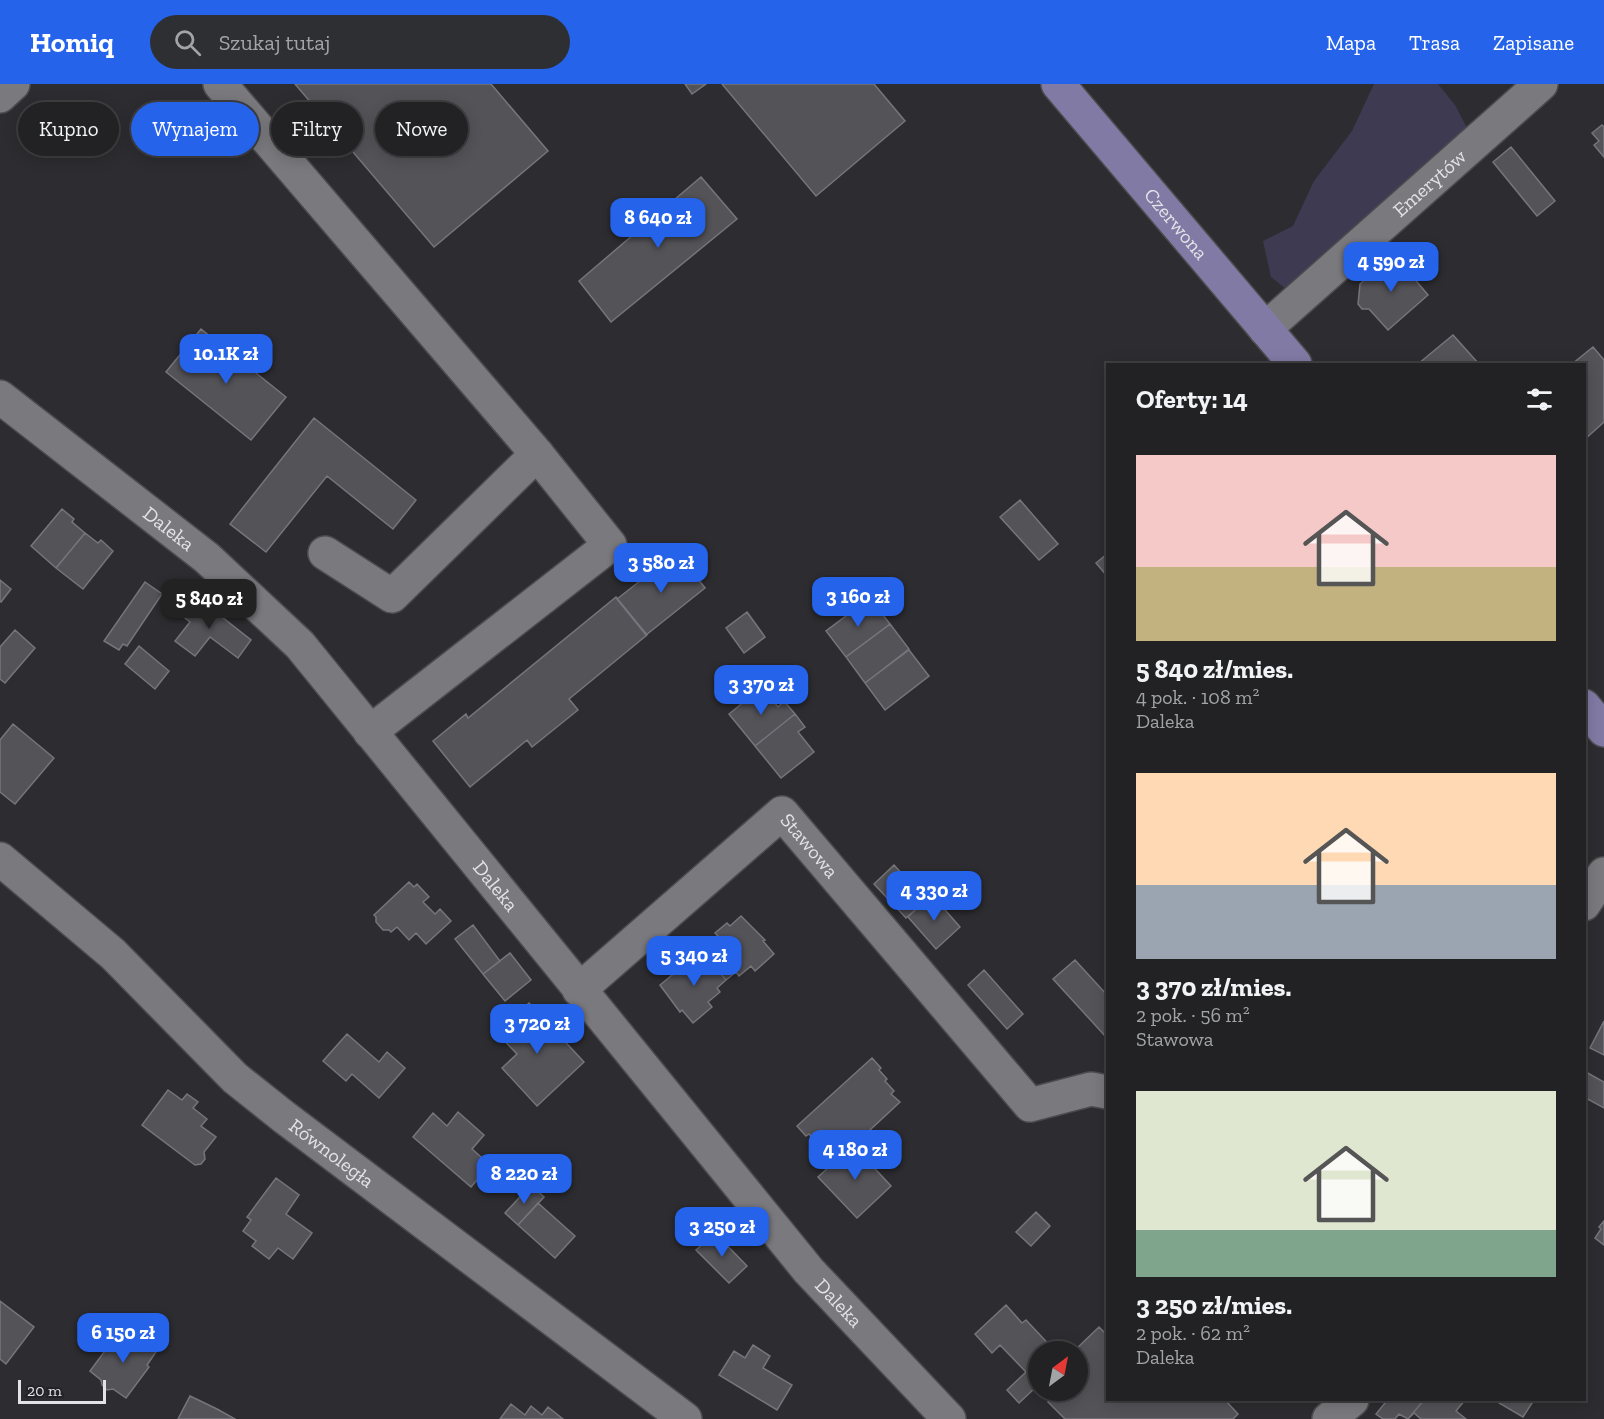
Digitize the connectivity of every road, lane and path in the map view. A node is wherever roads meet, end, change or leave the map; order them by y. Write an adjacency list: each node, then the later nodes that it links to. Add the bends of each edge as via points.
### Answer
1 (14, 84): 5 (street)
2 (220, 84): 9 (street)
3 (1058, 84): 6 (main road, Czerwona)
4 (1541, 84): 6 (street, Emerytów)
5 (0, 96)
6 (1264, 329): 7 (main road, Czerwona)
7 (1294, 363)
8 (0, 397): 13 (street, Daleka, via 207,558 300,645)
9 (537, 454): 10 (street, via 392,596); 13 (street, via 610,545)
10 (325, 553)
11 (1586, 708): 12 (main road)
12 (1604, 730)
13 (370, 732): 17 (street, Daleka)
14 (0, 859): 20 (street, Równoległa, via 113,954 243,1085)
15 (1604, 874): 16 (street)
16 (1586, 901)
17 (579, 990): 18 (street, Stawowa, via 782,813 1029,1105 1091,1089); 21 (street, Daleka, via 809,1271)
18 (1106, 1092)
19 (1351, 1401): 22 (street)
20 (685, 1419)
21 (949, 1419)
22 (1329, 1419)

